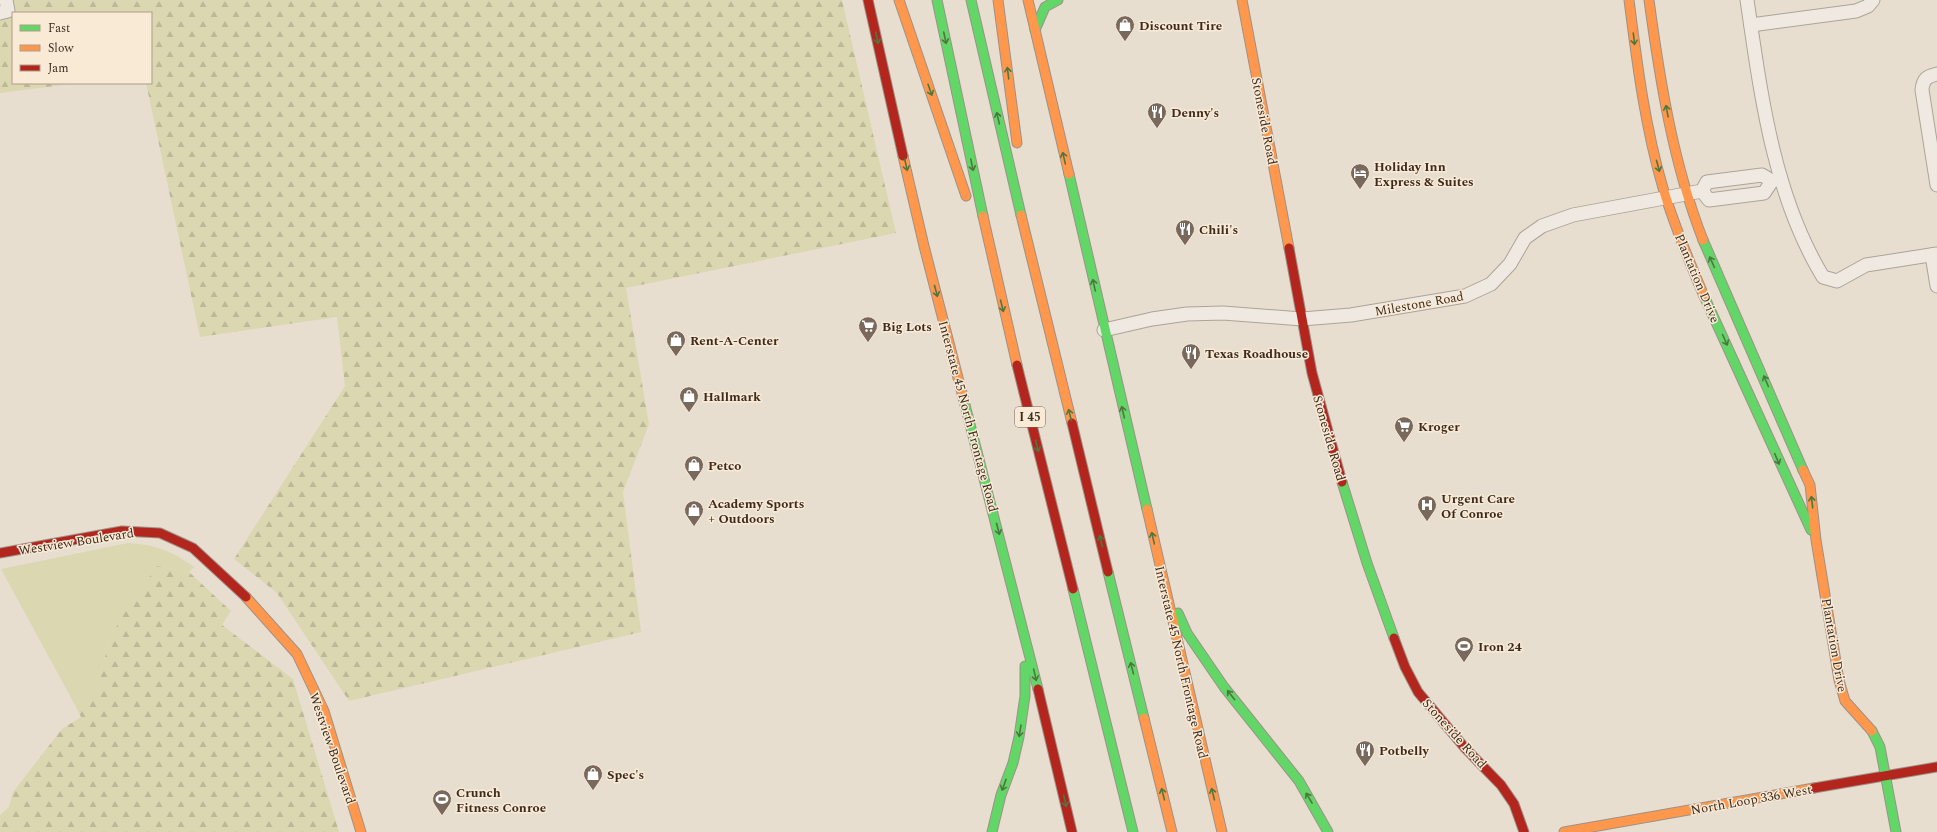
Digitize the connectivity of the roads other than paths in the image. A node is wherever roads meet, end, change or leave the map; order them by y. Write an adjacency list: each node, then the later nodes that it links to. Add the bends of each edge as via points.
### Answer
1 (6, 0): 14 (street, via 8,11)
2 (868, 0): 38 (main road, Interstate 45 North Frontage Road, one-way to 38, via 924,246)
3 (899, 0): 27 (main road, one-way to 27)
4 (937, 0): 31 (main road, I 45, one-way to 31)
5 (971, 0): 30 (main road, one-way to 5)
6 (998, 0): 18 (main road, one-way to 6)
7 (1028, 0): 16 (main road, Interstate 45 North Frontage Road)
8 (1058, 0): 16 (main road, via 1041,10)
9 (1242, 0): 33 (main road, Stoneside Road)
10 (1629, 0): 26 (main road, Plantation Drive, one-way to 26, via 1638,71)
11 (1650, 0): 24 (main road, Plantation Drive, one-way to 11, via 1657,60)
12 (1747, 0): 15 (street)
13 (1873, 0): 15 (street, via 1868,6 1856,11)
14 (0, 13)
15 (1750, 25): 21 (street)
16 (1035, 30): 34 (main road, Interstate 45 North Frontage Road, one-way to 16)
17 (1937, 74): 22 (street, via 1924,80 1922,90)
18 (1019, 156)
19 (1021, 171): 30 (main road)
20 (1736, 178): 21 (street, Milestone Road, via 1762,175); 23 (street, Milestone Road, via 1707,182); 25 (street)
21 (1776, 180): 25 (street, via 1764,193); 29 (street, via 1823,277 1837,281 1866,265)
22 (1937, 185)
23 (1702, 191): 24 (street, Milestone Road); 25 (street, via 1709,200)
24 (1686, 193): 26 (street, Milestone Road); 35 (main road, Plantation Drive, one-way to 24, via 1810,485 1710,256)
25 (1739, 196)
26 (1666, 198): 33 (street, Milestone Road, via 1573,215 1542,226 1526,238 1510,264 1491,284 1465,296 1351,315); 35 (main road, Plantation Drive, one-way to 35, via 1691,264 1790,492)
27 (968, 202)
28 (974, 217): 31 (main road)
29 (1935, 255): 32 (street)
30 (1033, 265): 48 (main road, one-way to 30)
31 (997, 284): 47 (main road, I 45, one-way to 47)
32 (1937, 286)
33 (1302, 319): 34 (street, Milestone Road, via 1223,313 1187,314); 50 (main road, Stoneside Road, via 1313,382 1364,558 1411,680 1465,748 1500,782 1517,808)
34 (1104, 330): 37 (main road, Interstate 45 North Frontage Road, one-way to 34)
35 (1816, 540): 40 (main road, Plantation Drive, via 1840,685 1845,701 1869,726 1880,747)
36 (0, 553): 43 (main road, Westview Boulevard, via 122,531 160,533 193,548 239,589 297,654 324,711)
37 (1162, 576): 42 (main road, one-way to 37, via 1299,781 1224,687 1187,633); 49 (main road, Interstate 45 North Frontage Road, one-way to 37)
38 (1026, 637): 41 (main road, one-way to 41, via 1025,696 1019,737); 46 (main road, Interstate 45 North Frontage Road, one-way to 46)
39 (1937, 766): 40 (main road, North Loop 336 West)
40 (1884, 776): 51 (main road, North Loop 336 West); 52 (main road, Plantation Drive)
41 (997, 808): 44 (main road); 45 (main road)
42 (1330, 831)
43 (361, 832)
44 (984, 832)
45 (992, 832)
46 (1072, 832)
47 (1133, 832)
48 (1172, 832)
49 (1222, 832)
50 (1524, 832)
51 (1564, 832)
52 (1896, 832)

